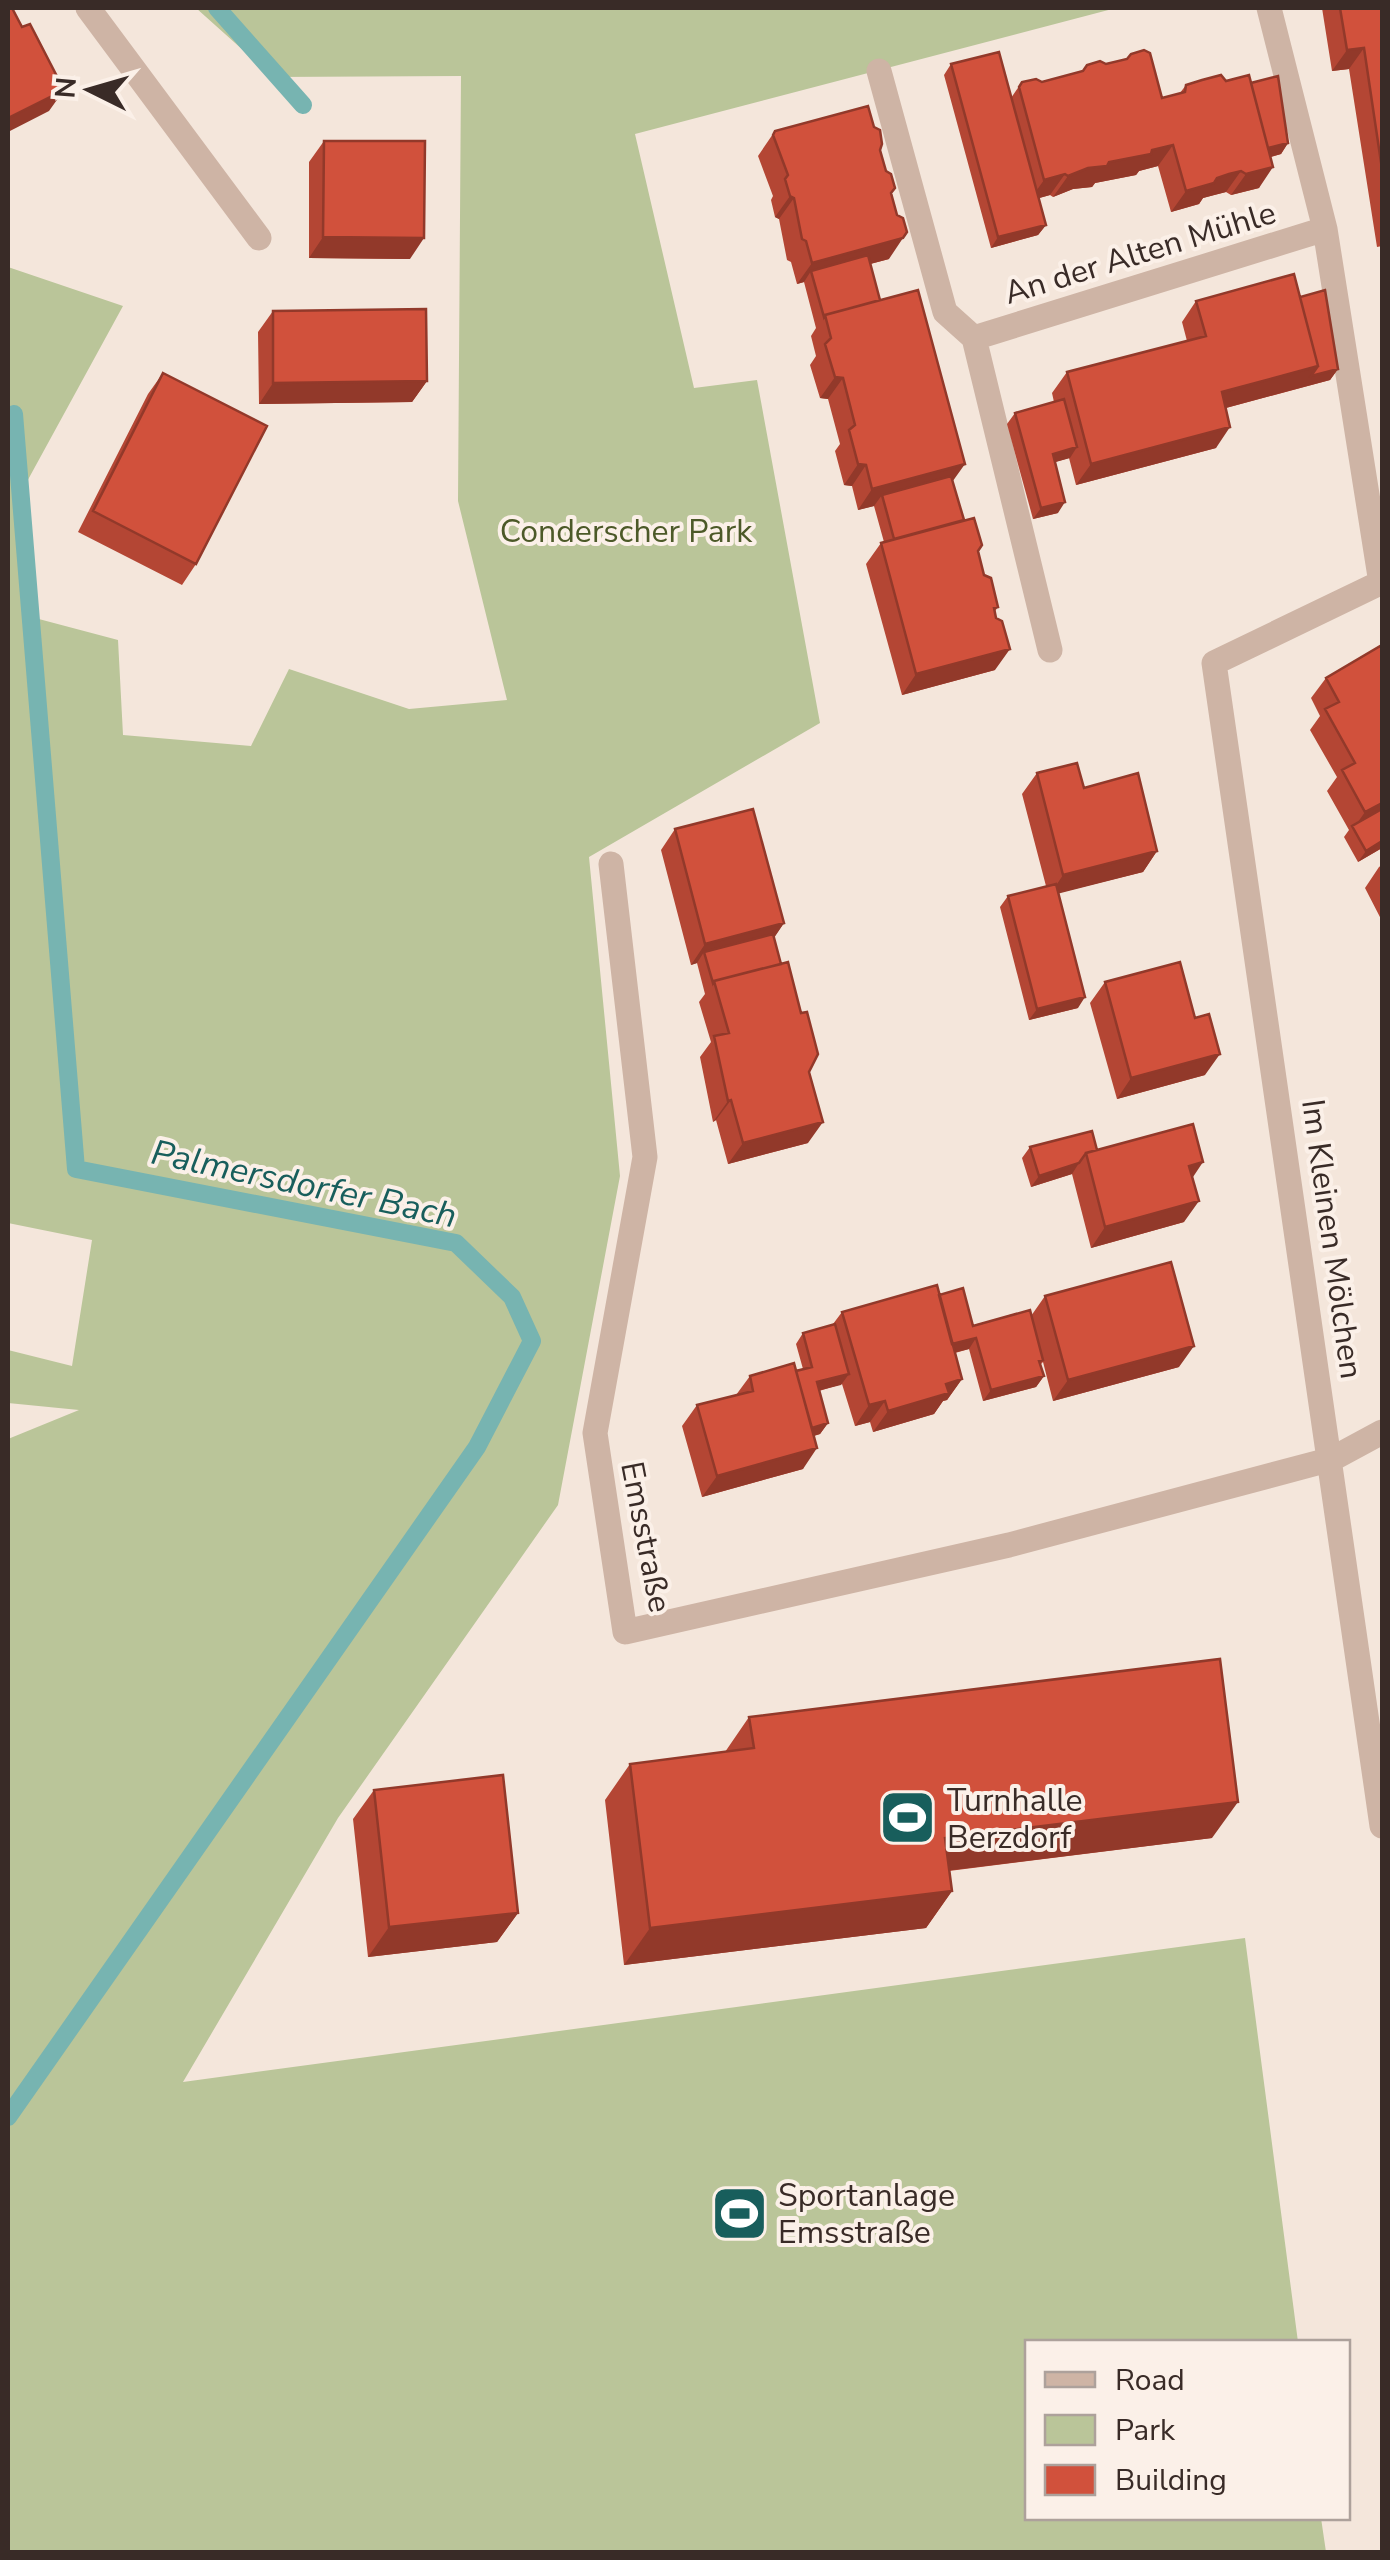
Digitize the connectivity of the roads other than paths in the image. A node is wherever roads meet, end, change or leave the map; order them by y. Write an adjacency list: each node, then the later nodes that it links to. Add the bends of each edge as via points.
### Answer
1 (88, 8): 5 (street)
2 (1269, 8): 4 (street, An der Alten Mühle)
3 (879, 71): 6 (street, An der Alten Mühle, via 945,312)
4 (1325, 230): 6 (street, An der Alten Mühle); 7 (street, An der Alten Mühle)
5 (259, 238)
6 (974, 338): 8 (street, An der Alten Mühle)
7 (1382, 582): 9 (street, An der Alten Mühle)
8 (1050, 650)
9 (1214, 663): 12 (street, Im Kleinen Mölchen)
10 (611, 864): 12 (street, Emsstraße, via 645,1157 594,1433 625,1632 1008,1545)
11 (1382, 1432): 12 (street, Emsstraße)
12 (1332, 1459): 13 (street, Im Kleinen Mölchen)
13 (1382, 1826)

